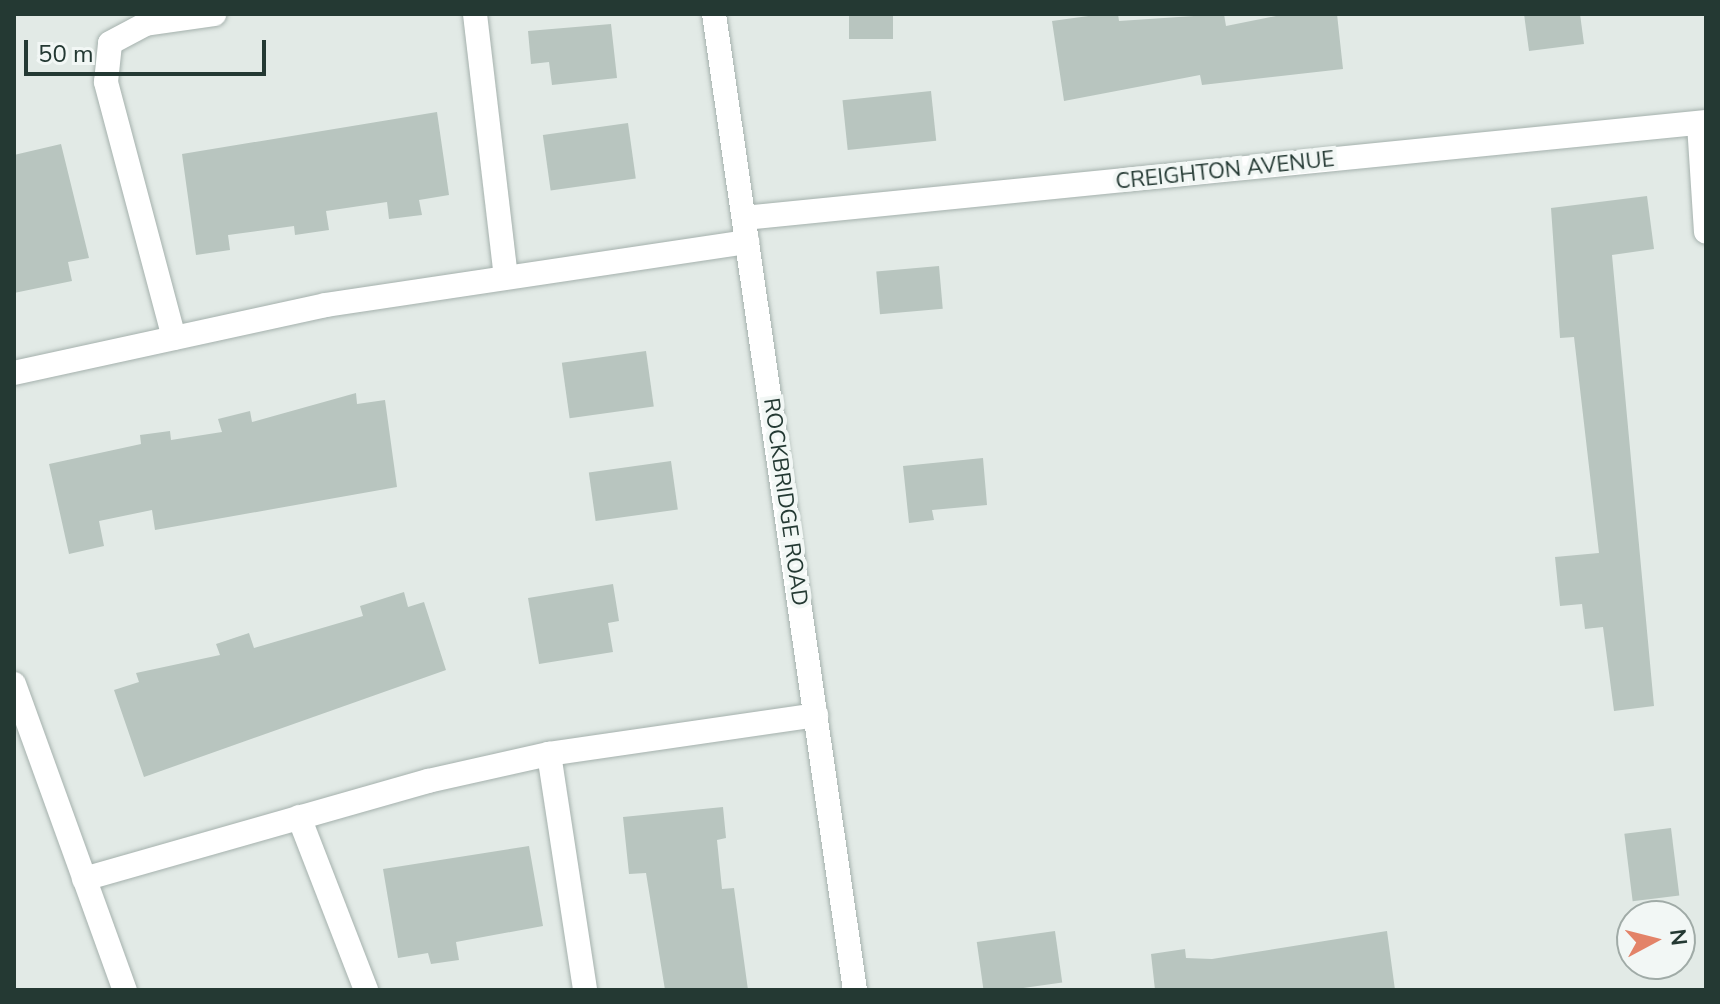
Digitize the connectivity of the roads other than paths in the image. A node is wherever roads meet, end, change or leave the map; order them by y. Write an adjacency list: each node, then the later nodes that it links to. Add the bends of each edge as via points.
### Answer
1 (214, 14): 8 (street, via 145,24 110,43 106,82)
2 (475, 14): 7 (street)
3 (714, 14): 5 (street, ROCKBRIDGE ROAD)
4 (1702, 123): 5 (street, CREIGHTON AVENUE); 6 (street)
5 (746, 230): 7 (street, CREIGHTON AVENUE); 11 (street, ROCKBRIDGE ROAD)
6 (1706, 232)
7 (506, 277): 8 (street, CREIGHTON AVENUE)
8 (174, 338): 9 (street, CREIGHTON AVENUE)
9 (14, 373)
10 (14, 684): 14 (street)
11 (816, 715): 12 (street); 18 (street, ROCKBRIDGE ROAD)
12 (549, 754): 13 (street); 17 (street)
13 (299, 817): 14 (street); 16 (street)
14 (84, 879): 15 (street)
15 (125, 990)
16 (366, 990)
17 (585, 990)
18 (855, 990)

